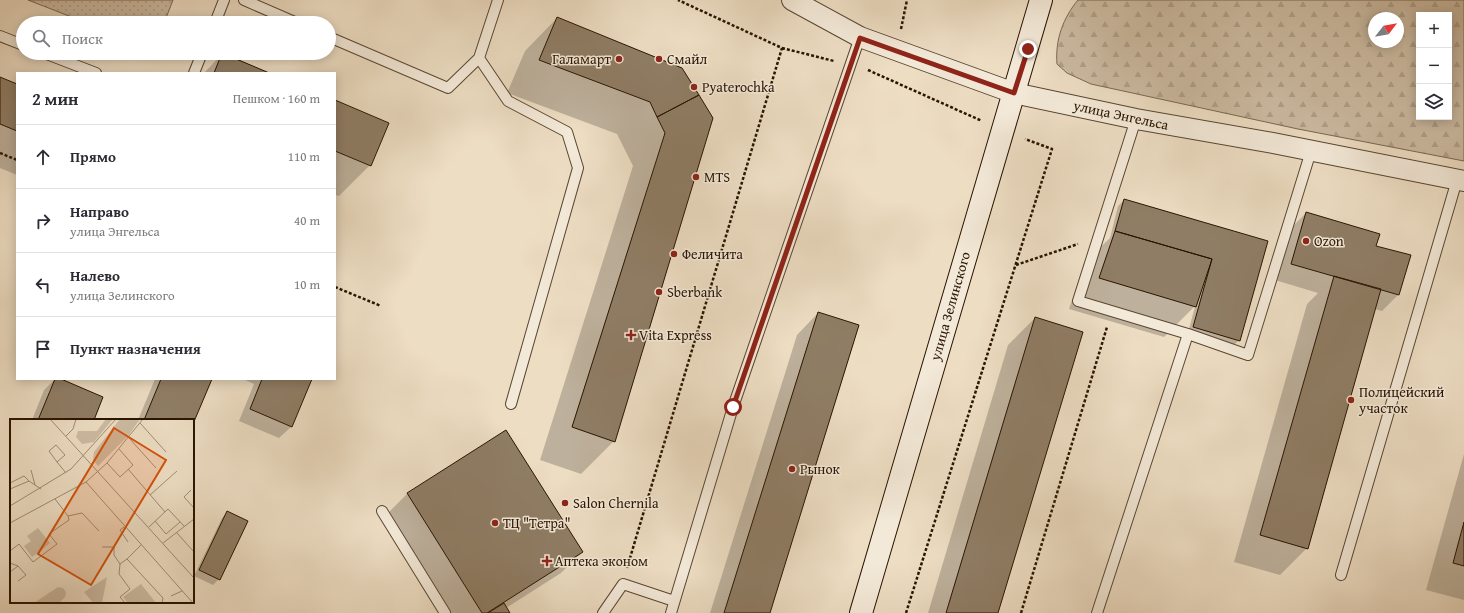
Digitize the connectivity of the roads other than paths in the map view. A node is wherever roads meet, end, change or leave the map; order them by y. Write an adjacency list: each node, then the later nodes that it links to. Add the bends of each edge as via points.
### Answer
1 (224, 0): 6 (lane)
2 (244, 0): 7 (lane)
3 (498, 0): 12 (lane)
4 (792, 0): 9 (street, улица Энгельса)
5 (1041, 0): 17 (street, улица Зелинского)
6 (218, 16)
7 (282, 16)
8 (0, 36): 11 (lane)
9 (860, 38): 17 (street, улица Энгельса); 25 (lane, via 733,407)
10 (336, 40): 12 (lane, via 448,88)
11 (16, 42)
12 (479, 58): 22 (lane, via 508,101 567,132 578,168)
13 (62, 60): 15 (lane)
14 (199, 60): 16 (lane)
15 (93, 72)
16 (194, 72)
17 (1014, 93): 18 (street, улица Энгельса); 29 (street, улица Зелинского)
18 (1136, 120): 19 (street, улица Энгельса); 21 (lane, via 1078,301)
19 (1311, 151): 20 (street, улица Энгельса); 21 (lane, via 1248,355)
20 (1460, 181): 24 (lane)
21 (1188, 334): 30 (lane)
22 (510, 404)
23 (382, 511): 26 (lane)
24 (1341, 575)
25 (674, 602): 27 (lane, via 623,584); 28 (lane)
26 (445, 613)
27 (603, 613)
28 (671, 613)
29 (861, 613)
30 (1097, 613)

